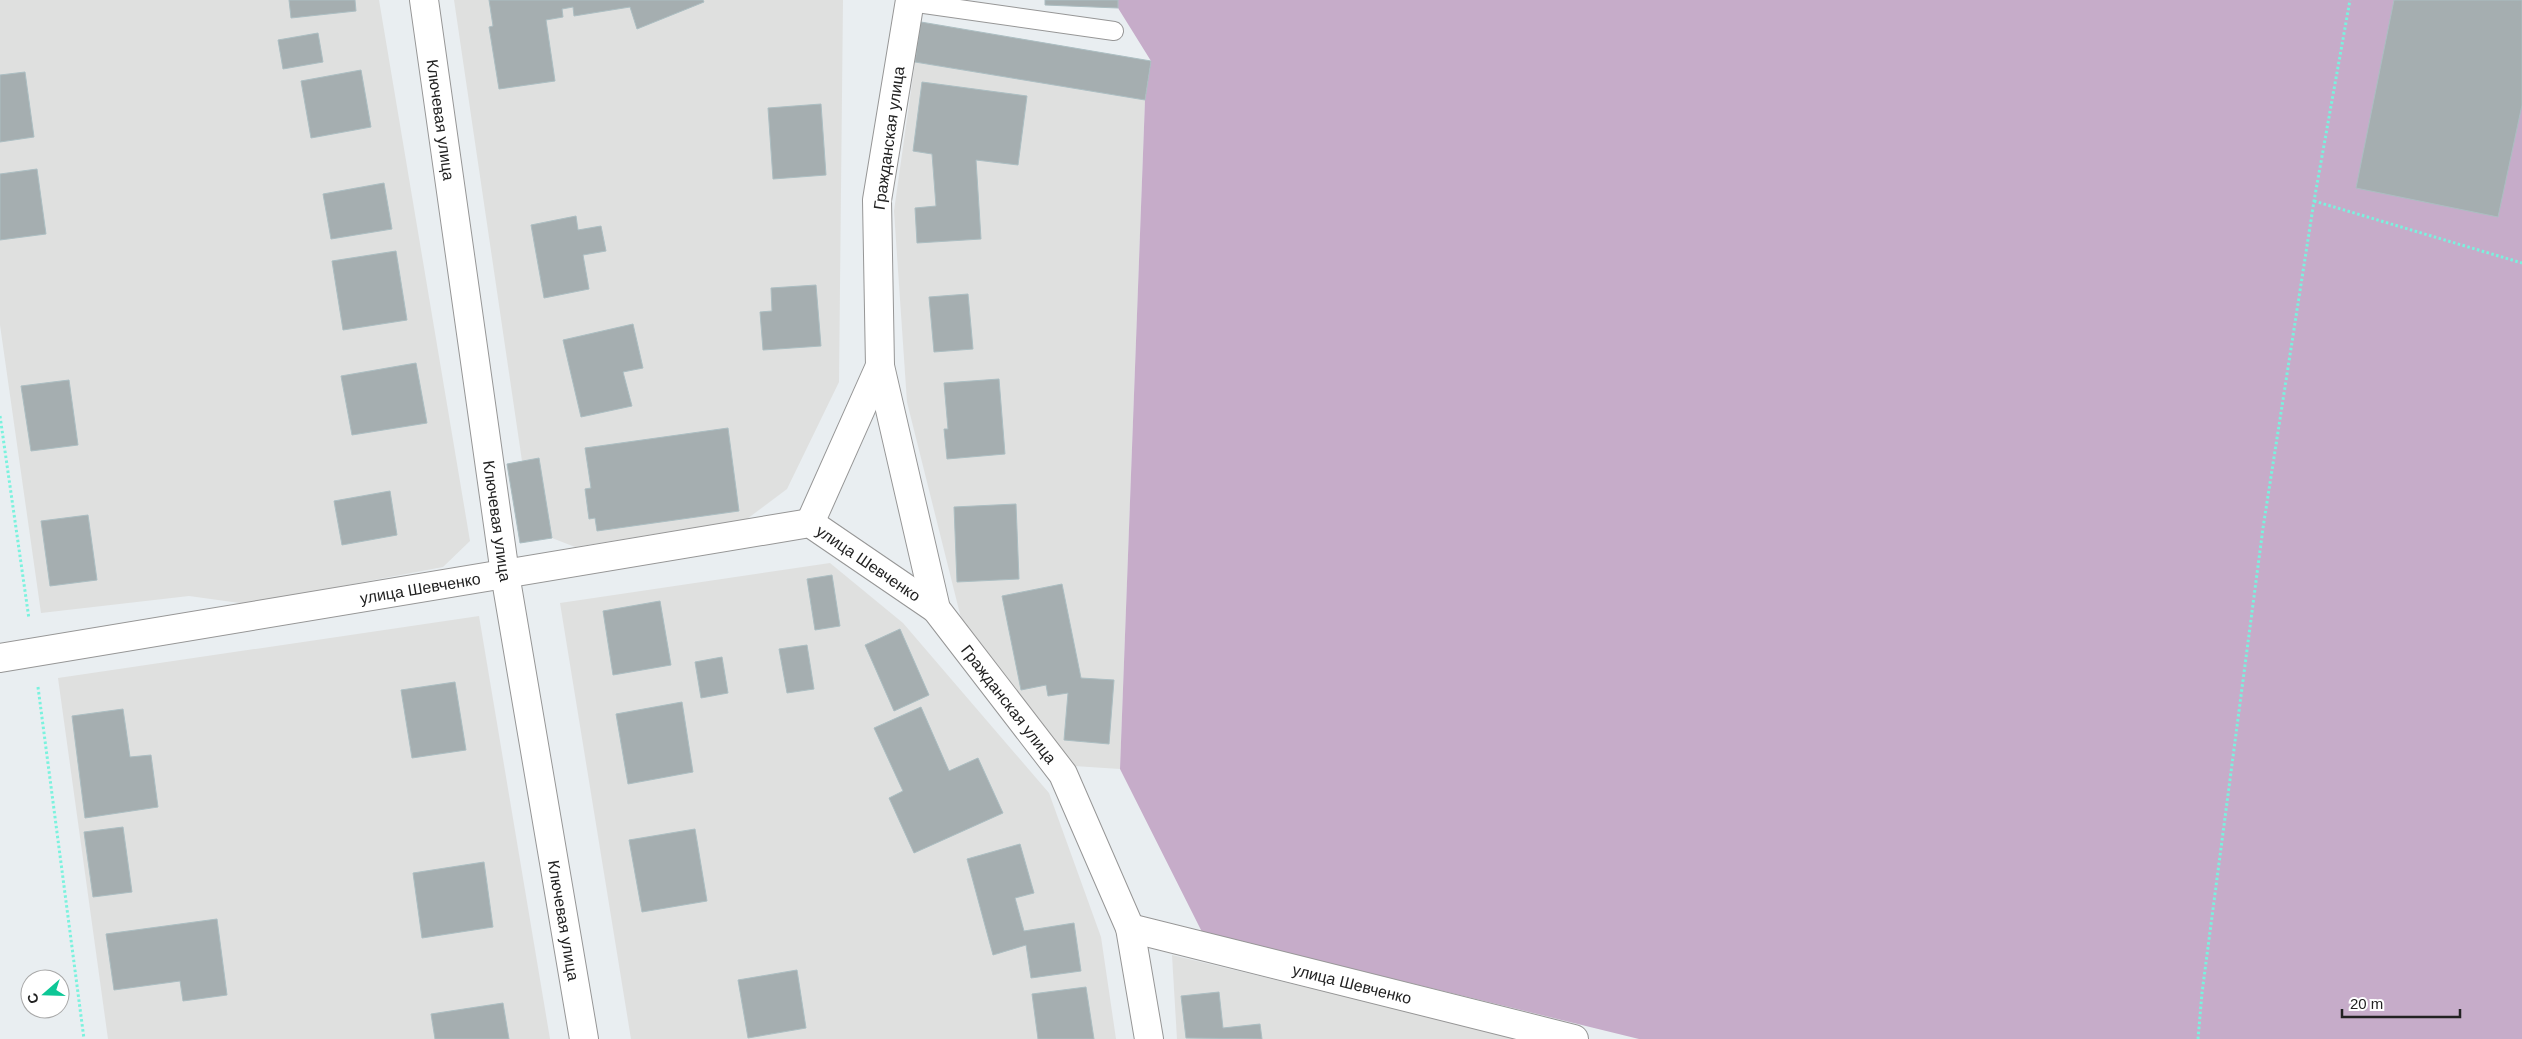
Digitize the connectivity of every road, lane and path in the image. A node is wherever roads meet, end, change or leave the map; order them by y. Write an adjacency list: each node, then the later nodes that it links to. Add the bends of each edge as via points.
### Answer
1 (424, 0): 10 (street, Ключевая улица)
2 (2350, 0): 5 (path)
3 (910, 1): 4 (lane); 7 (street, Гражданская улица, via 878,200)
4 (1114, 31)
5 (2314, 201): 6 (path); 19 (path, via 2262,538)
6 (2522, 263)
7 (880, 366): 9 (street, Гражданская улица); 11 (street, Гражданская улица)
8 (0, 416): 12 (path)
9 (810, 523): 10 (street, улица Шевченко); 11 (street, улица Шевченко)
10 (505, 574): 12 (street, улица Шевченко); 16 (street, Ключевая улица)
11 (936, 609): 14 (street, Гражданская улица, via 1063,774)
12 (33, 651): 13 (street, улица Шевченко); 15 (path)
13 (0, 658)
14 (1130, 928): 17 (street, Гражданская улица); 18 (street, улица Шевченко)
15 (84, 1039)
16 (584, 1039)
17 (1150, 1039)
18 (1574, 1039)
19 (2198, 1039)

